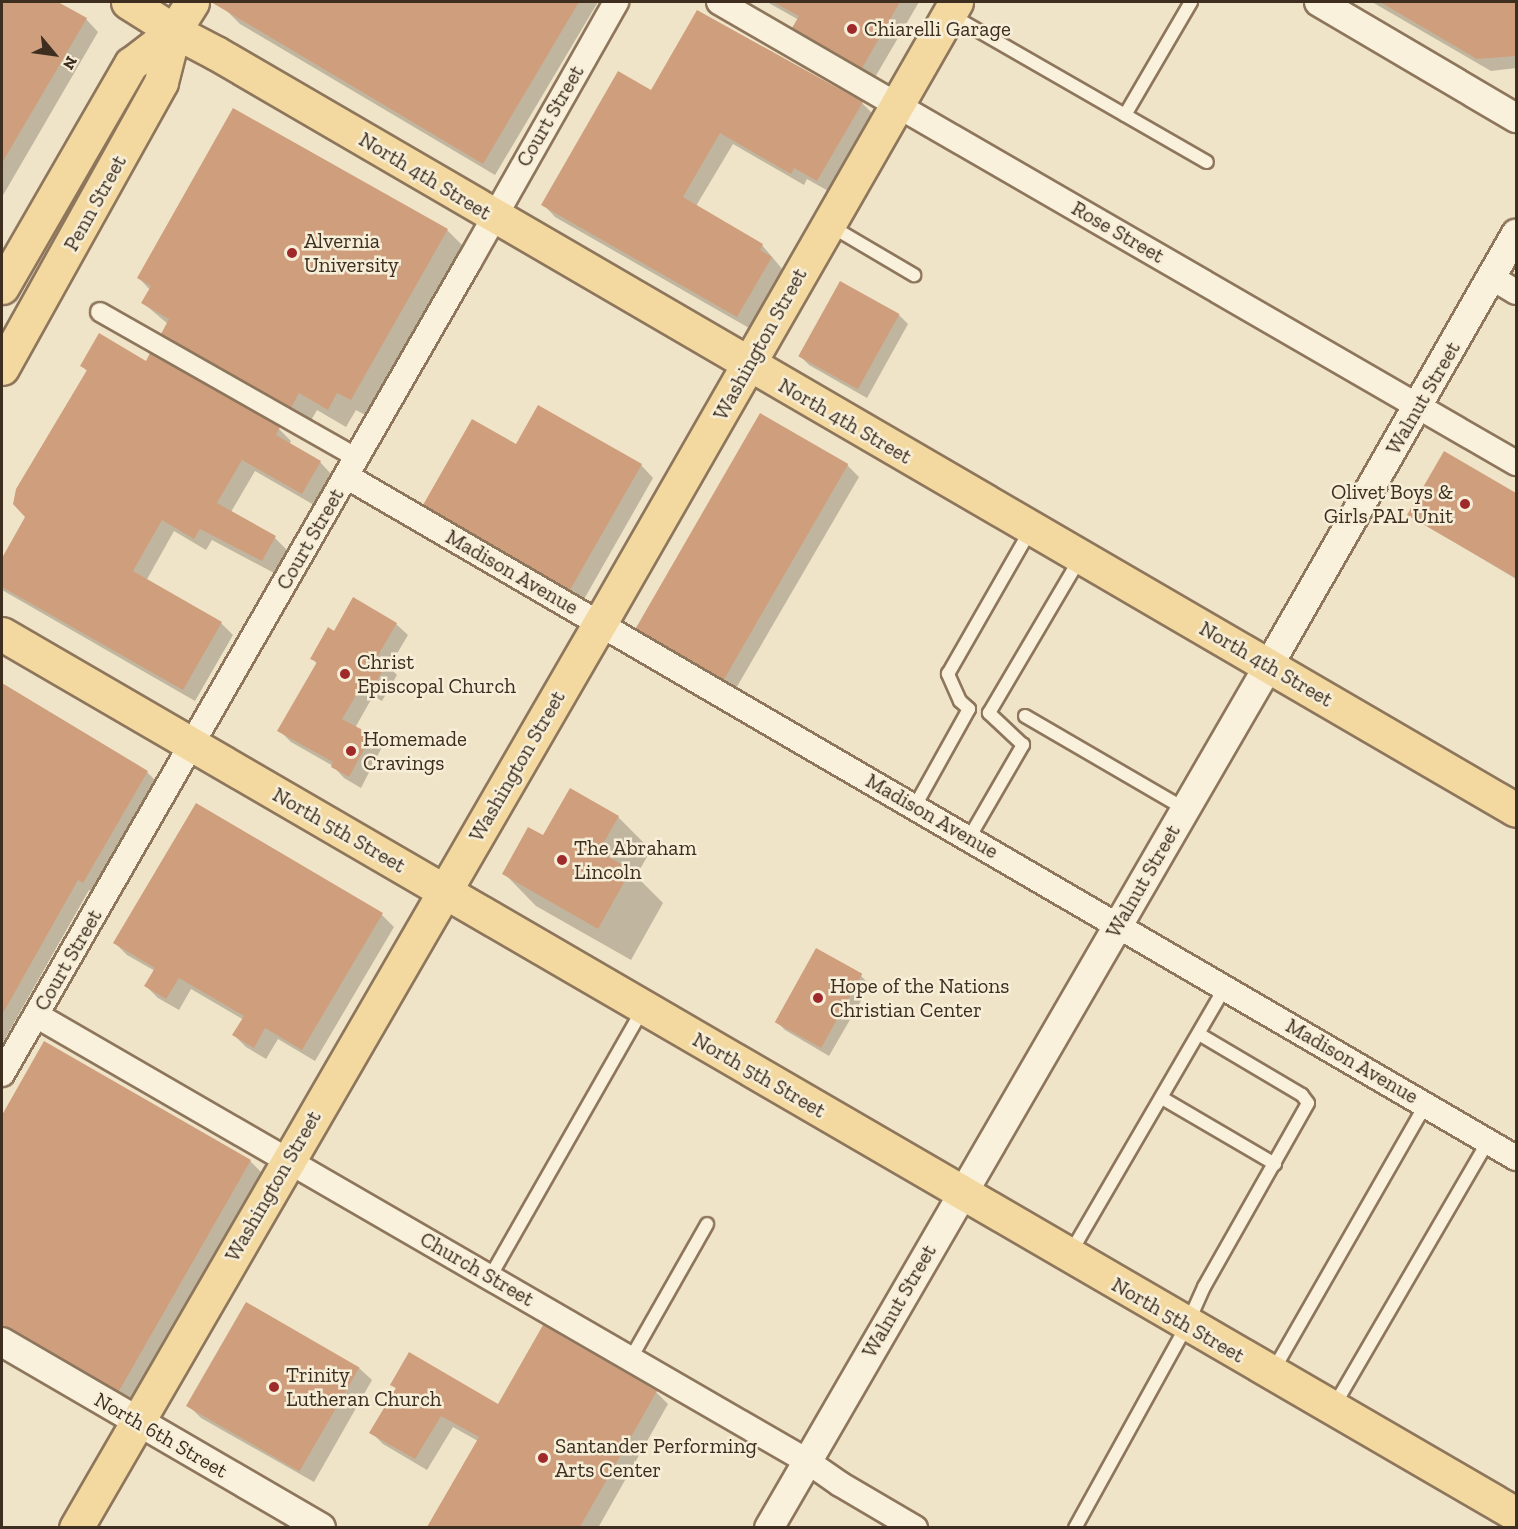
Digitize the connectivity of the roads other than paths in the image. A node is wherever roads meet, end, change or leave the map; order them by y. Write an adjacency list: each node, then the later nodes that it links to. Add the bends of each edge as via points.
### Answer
1 (128, 2): 8 (main road, North 4th Street)
2 (192, 2): 8 (main road, Penn Street)
3 (616, 2): 13 (street, Court Street)
4 (719, 2): 9 (street, Rose Street)
5 (1191, 2): 10 (lane)
6 (1319, 2): 11 (street)
7 (952, 8): 9 (main road, Washington Street); 10 (lane)
8 (174, 31): 13 (main road, North 4th Street); 18 (main road, Penn Street, via 131,64); 22 (main road, Penn Street, via 161,82)
9 (897, 104): 14 (main road, Washington Street); 23 (street, Rose Street)
10 (1125, 115): 12 (lane)
11 (1516, 118)
12 (1207, 162)
13 (494, 217): 21 (main road, North 4th Street); 25 (street, Court Street)
14 (828, 224): 16 (lane); 21 (main road, Washington Street)
15 (1516, 234): 17 (street, Walnut Street)
16 (914, 275)
17 (1491, 277): 19 (street); 23 (street, Walnut Street)
18 (2, 287)
19 (1516, 292)
20 (100, 312): 25 (street)
21 (748, 364): 26 (main road, North 4th Street); 28 (main road, Washington Street)
22 (2, 368)
23 (1418, 406): 24 (street, Rose Street); 30 (street, Walnut Street)
24 (1516, 463)
25 (352, 467): 28 (street, Madison Avenue); 34 (street, Court Street)
26 (1031, 528): 27 (main road, North 4th Street); 31 (lane, via 948,674 960,701)
27 (1081, 557): 30 (main road, North 4th Street); 32 (lane)
28 (600, 623): 35 (street, Madison Avenue); 39 (main road, Washington Street)
29 (2, 634): 34 (main road, North 5th Street)
30 (1269, 665): 36 (street, Walnut Street); 37 (main road, North 4th Street)
31 (969, 709): 32 (lane); 35 (lane)
32 (989, 713): 38 (lane, via 1023,745)
33 (1025, 716): 36 (lane)
34 (192, 744): 39 (main road, North 5th Street); 43 (street, Court Street)
35 (915, 806): 38 (street, Madison Avenue)
36 (1185, 809): 40 (street, Walnut Street)
37 (1516, 810)
38 (969, 838): 40 (street, Madison Avenue)
39 (444, 892): 42 (main road, North 5th Street); 50 (main road, Washington Street)
40 (1118, 924): 41 (street, Madison Avenue); 52 (street, Walnut Street)
41 (1225, 987): 44 (lane); 47 (street, Madison Avenue)
42 (644, 1008): 52 (main road, North 5th Street); 55 (lane)
43 (36, 1015): 45 (street, Court Street); 50 (street, Church Street)
44 (1199, 1035): 46 (lane); 51 (lane, via 1302,1095 1308,1103)
45 (2, 1074)
46 (1162, 1098): 51 (lane); 54 (lane)
47 (1426, 1104): 48 (street, Madison Avenue); 59 (lane)
48 (1488, 1141): 49 (street, Madison Avenue); 60 (lane)
49 (1516, 1158)
50 (288, 1161): 55 (street, Church Street); 61 (main road, Washington Street)
51 (1275, 1164): 56 (lane, via 1204,1287)
52 (962, 1194): 54 (main road, North 5th Street); 62 (street, Walnut Street)
53 (707, 1224): 58 (lane)
54 (1069, 1256): 56 (main road, North 5th Street)
55 (490, 1277): 58 (street, Church Street)
56 (1187, 1325): 59 (main road, North 5th Street); 68 (lane)
57 (2, 1342): 61 (street, North 6th Street)
58 (631, 1359): 62 (street, Church Street)
59 (1271, 1374): 60 (main road, North 5th Street)
60 (1332, 1410): 63 (main road, North 5th Street)
61 (138, 1421): 64 (main road, Washington Street); 65 (street, North 6th Street)
62 (807, 1461): 66 (street, Walnut Street); 67 (street, Church Street)
63 (1513, 1516)
64 (75, 1527)
65 (321, 1527)
66 (768, 1527)
67 (915, 1527)
68 (1075, 1527)

